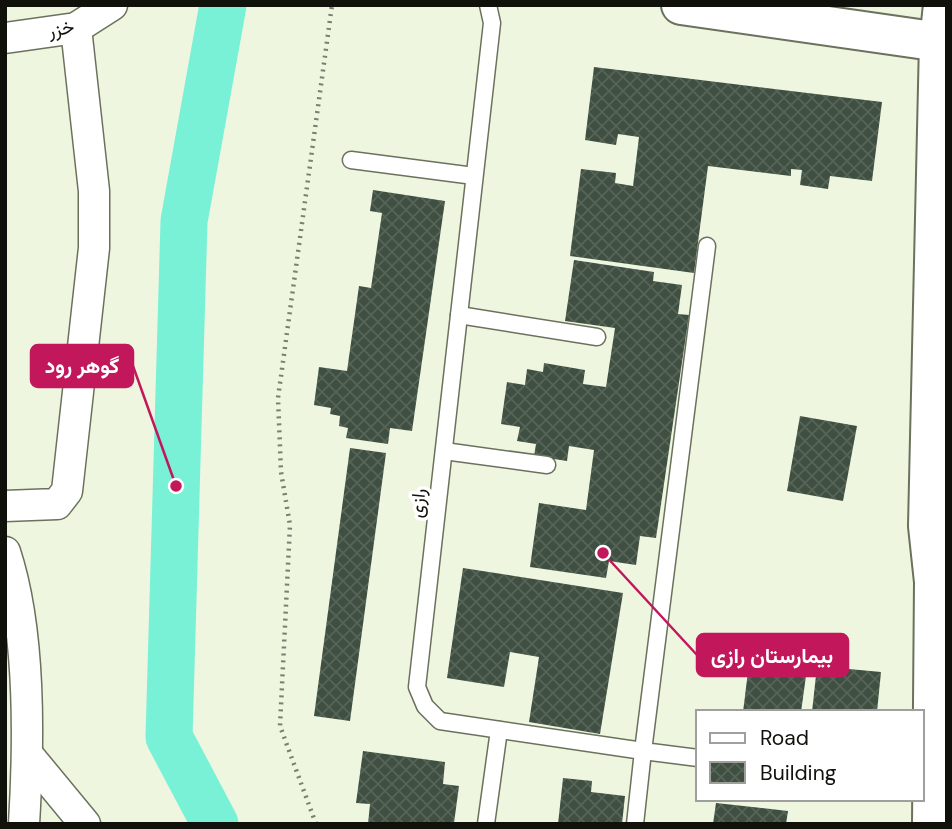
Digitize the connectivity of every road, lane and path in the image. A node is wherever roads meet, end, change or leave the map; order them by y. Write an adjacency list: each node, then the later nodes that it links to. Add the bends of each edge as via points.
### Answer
1 (112, 5): 5 (street, خزر)
2 (331, 5): 26 (path, via 278,398 281,472 290,525 280,726)
3 (488, 5): 9 (lane, رازی, via 492,23)
4 (681, 5): 6 (main road)
5 (76, 27): 7 (street, خزر); 15 (street, via 94,191 94,248 66,491 57,504)
6 (943, 30): 18 (main road, via 928,526)
7 (5, 37)
8 (351, 160): 9 (lane)
9 (474, 176): 11 (lane, رازی)
10 (707, 246): 21 (lane)
11 (459, 314): 12 (lane); 13 (lane, رازی)
12 (597, 337)
13 (444, 451): 14 (lane); 19 (lane, رازی, via 417,687 425,706 440,720)
14 (547, 465)
15 (5, 506)
16 (947, 536): 18 (main road)
17 (5, 552): 22 (street, via 21,640)
18 (939, 599): 20 (main road)
19 (499, 730): 21 (lane, رازی); 27 (lane)
20 (940, 745): 29 (main road)
21 (643, 751): 23 (lane, رازی); 28 (lane)
22 (28, 755): 24 (street); 25 (street)
23 (696, 758)
24 (24, 824)
25 (85, 824)
26 (316, 824)
27 (486, 824)
28 (635, 824)
29 (932, 824)

